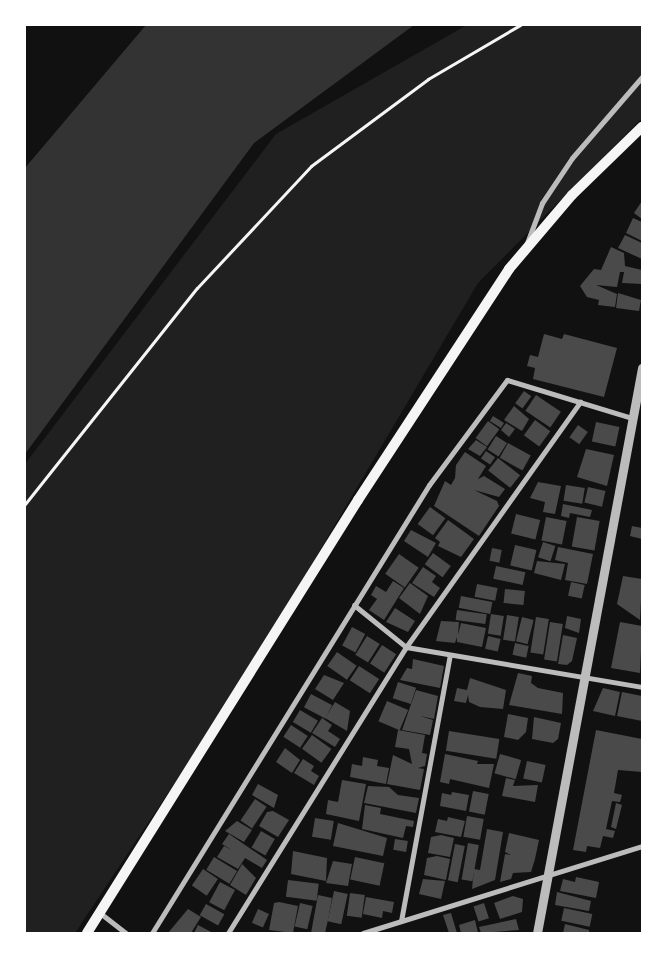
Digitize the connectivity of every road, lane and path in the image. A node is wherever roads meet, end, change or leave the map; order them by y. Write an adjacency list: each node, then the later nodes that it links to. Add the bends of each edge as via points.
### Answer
1 (520, 25): 8 (path, via 428,79 311,166 197,288)
2 (642, 77): 4 (street, via 572,158 542,203)
3 (642, 127): 4 (main road, via 572,195)
4 (524, 252): 16 (main road, via 358,500)
5 (642, 370): 7 (street)
6 (580, 402): 7 (street); 9 (street, via 507,380 429,485); 10 (street)
7 (632, 418): 12 (street)
8 (25, 504)
9 (354, 605): 10 (street); 20 (street)
10 (406, 647): 11 (street); 21 (street)
11 (450, 655): 12 (street); 17 (street)
12 (583, 677): 13 (street); 15 (street)
13 (642, 687)
14 (642, 846): 15 (street)
15 (546, 876): 17 (street); 23 (street)
16 (100, 913): 18 (main road); 19 (street)
17 (401, 921): 22 (street)
18 (87, 933)
19 (126, 933)
20 (152, 933)
21 (228, 933)
22 (364, 933)
23 (537, 933)

